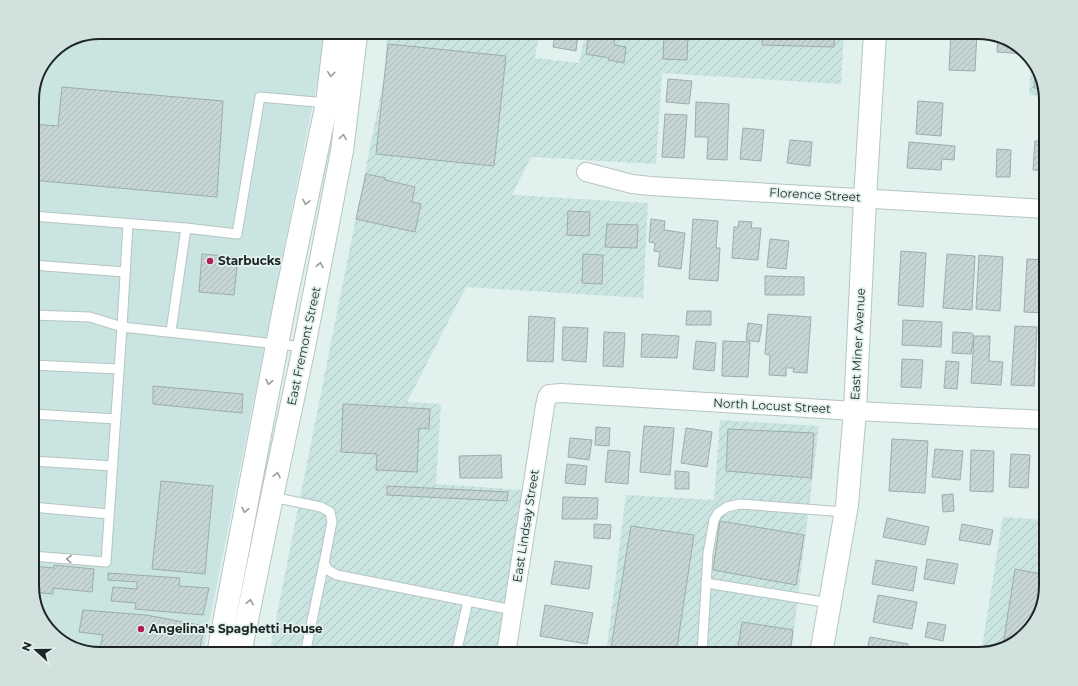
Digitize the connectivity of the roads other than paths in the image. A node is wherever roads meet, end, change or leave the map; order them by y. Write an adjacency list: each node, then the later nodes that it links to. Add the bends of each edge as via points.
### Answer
1 (334, 39): 4 (main road, East Fremont Street, one-way to 4)
2 (355, 39): 4 (main road, East Fremont Street)
3 (875, 39): 6 (main road, East Miner Avenue)
4 (338, 104): 10 (lane, via 260,98 237,234); 16 (main road, East Fremont Street, one-way to 16); 17 (main road, East Fremont Street, one-way to 4, via 342,151)
5 (586, 172): 6 (street, Florence Street, via 650,186)
6 (864, 198): 7 (street, Florence Street); 21 (main road, East Miner Avenue)
7 (1039, 209)
8 (39, 217): 9 (lane)
9 (128, 224): 10 (lane); 12 (lane)
10 (186, 228): 15 (lane)
11 (39, 266): 12 (lane)
12 (125, 272): 14 (lane)
13 (39, 315): 14 (lane, via 90,317)
14 (122, 327): 15 (lane); 19 (lane)
15 (171, 331): 16 (lane)
16 (276, 344): 17 (lane); 37 (main road, East Fremont Street, one-way to 37)
17 (304, 347): 27 (main road, East Fremont Street, one-way to 17)
18 (39, 365): 19 (lane)
19 (120, 369): 23 (lane)
20 (547, 397): 21 (street, North Locust Street, via 549,394 561,393); 36 (street, East Lindsay Street)
21 (855, 411): 24 (street, North Locust Street); 29 (main road, East Miner Avenue)
22 (39, 414): 23 (lane)
23 (116, 420): 26 (lane)
24 (1039, 420)
25 (39, 461): 26 (lane)
26 (113, 466): 30 (lane)
27 (272, 497): 32 (lane, via 321,507 330,512 332,522); 38 (main road, East Fremont Street, one-way to 27)
28 (39, 509): 30 (lane)
29 (846, 512): 33 (lane, via 740,504 727,507 718,513 714,520); 35 (main road, East Miner Avenue)
30 (109, 514): 31 (lane, one-way to 31, via 106,562)
31 (39, 557)
32 (324, 563): 34 (lane, via 328,570 337,575); 39 (lane)
33 (706, 583): 35 (lane); 42 (lane)
34 (468, 601): 36 (lane); 40 (lane)
35 (830, 603): 43 (main road, East Miner Avenue)
36 (513, 610): 41 (street, East Lindsay Street)
37 (219, 647)
38 (241, 647)
39 (306, 647)
40 (458, 647)
41 (507, 647)
42 (702, 647)
43 (822, 647)

